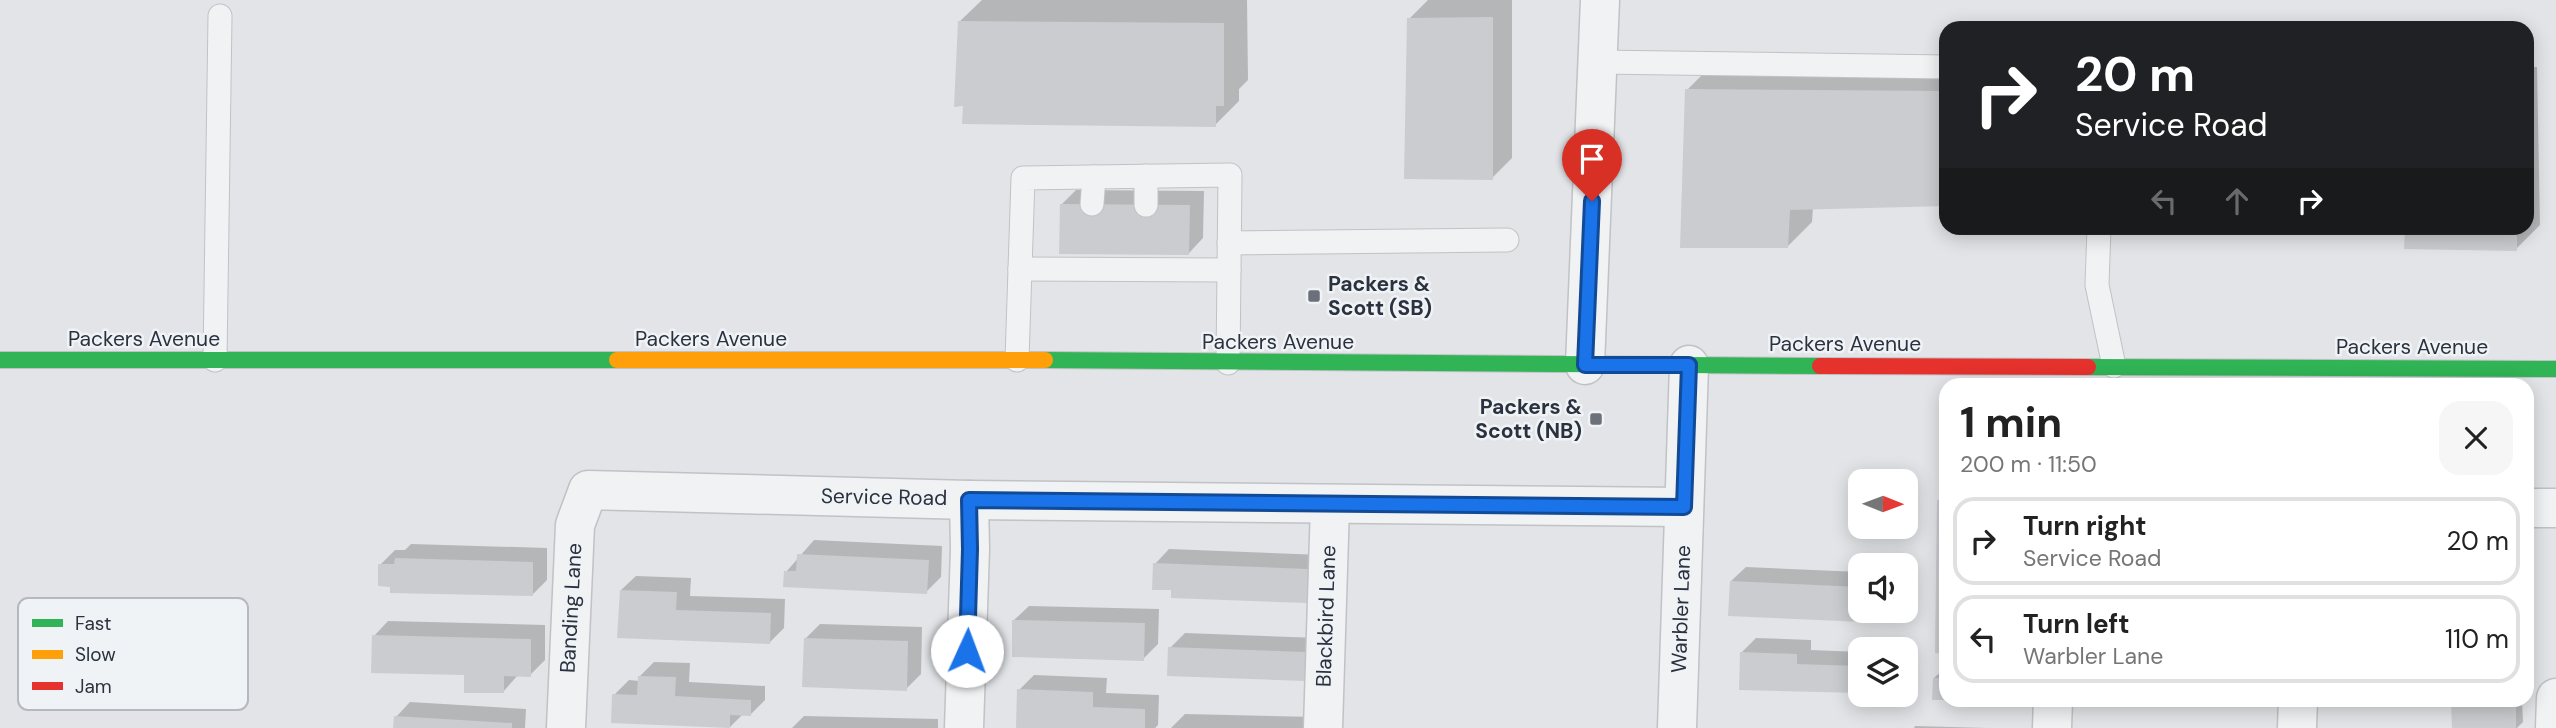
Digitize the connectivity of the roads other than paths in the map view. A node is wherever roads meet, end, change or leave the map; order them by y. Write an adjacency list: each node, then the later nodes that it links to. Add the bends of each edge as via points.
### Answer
1 (1600, 0): 3 (street)
2 (220, 16): 15 (lane)
3 (1598, 62): 4 (lane); 18 (street)
4 (1939, 67)
5 (1146, 176): 6 (lane); 8 (lane); 11 (lane, via 1230,176)
6 (1094, 177): 7 (lane); 12 (lane, via 1023,178)
7 (1092, 204)
8 (1146, 205)
9 (2099, 235): 20 (lane, via 2097,285)
10 (1507, 240): 11 (lane)
11 (1229, 243): 13 (lane)
12 (1020, 270): 13 (lane, via 1090,262); 16 (lane)
13 (1228, 270): 17 (lane)
14 (0, 360): 15 (main road, Packers Avenue)
15 (215, 360): 16 (main road, Packers Avenue)
16 (1017, 360): 17 (main road, Packers Avenue)
17 (1228, 363): 18 (main road, Packers Avenue)
18 (1585, 365): 19 (main road, Packers Avenue)
19 (1689, 365): 22 (main road, Packers Avenue); 26 (street, Warbler Lane)
20 (2114, 366): 21 (main road, Packers Avenue); 22 (main road, Packers Avenue)
21 (2556, 369)
22 (2063, 375)
23 (588, 490): 24 (street, Service Road); 32 (street, Banding Lane, via 575,525)
24 (969, 500): 25 (street, Service Road); 33 (street)
25 (1330, 505): 26 (street, Service Road); 34 (street, Blackbird Lane)
26 (1684, 507): 35 (street, Warbler Lane)
27 (2534, 508): 28 (street)
28 (2556, 508)
29 (2556, 698): 38 (street)
30 (2053, 707): 36 (street)
31 (2298, 707): 37 (street)
32 (566, 728)
33 (964, 728)
34 (1323, 728)
35 (1677, 728)
36 (2052, 728)
37 (2297, 728)
38 (2555, 728)

